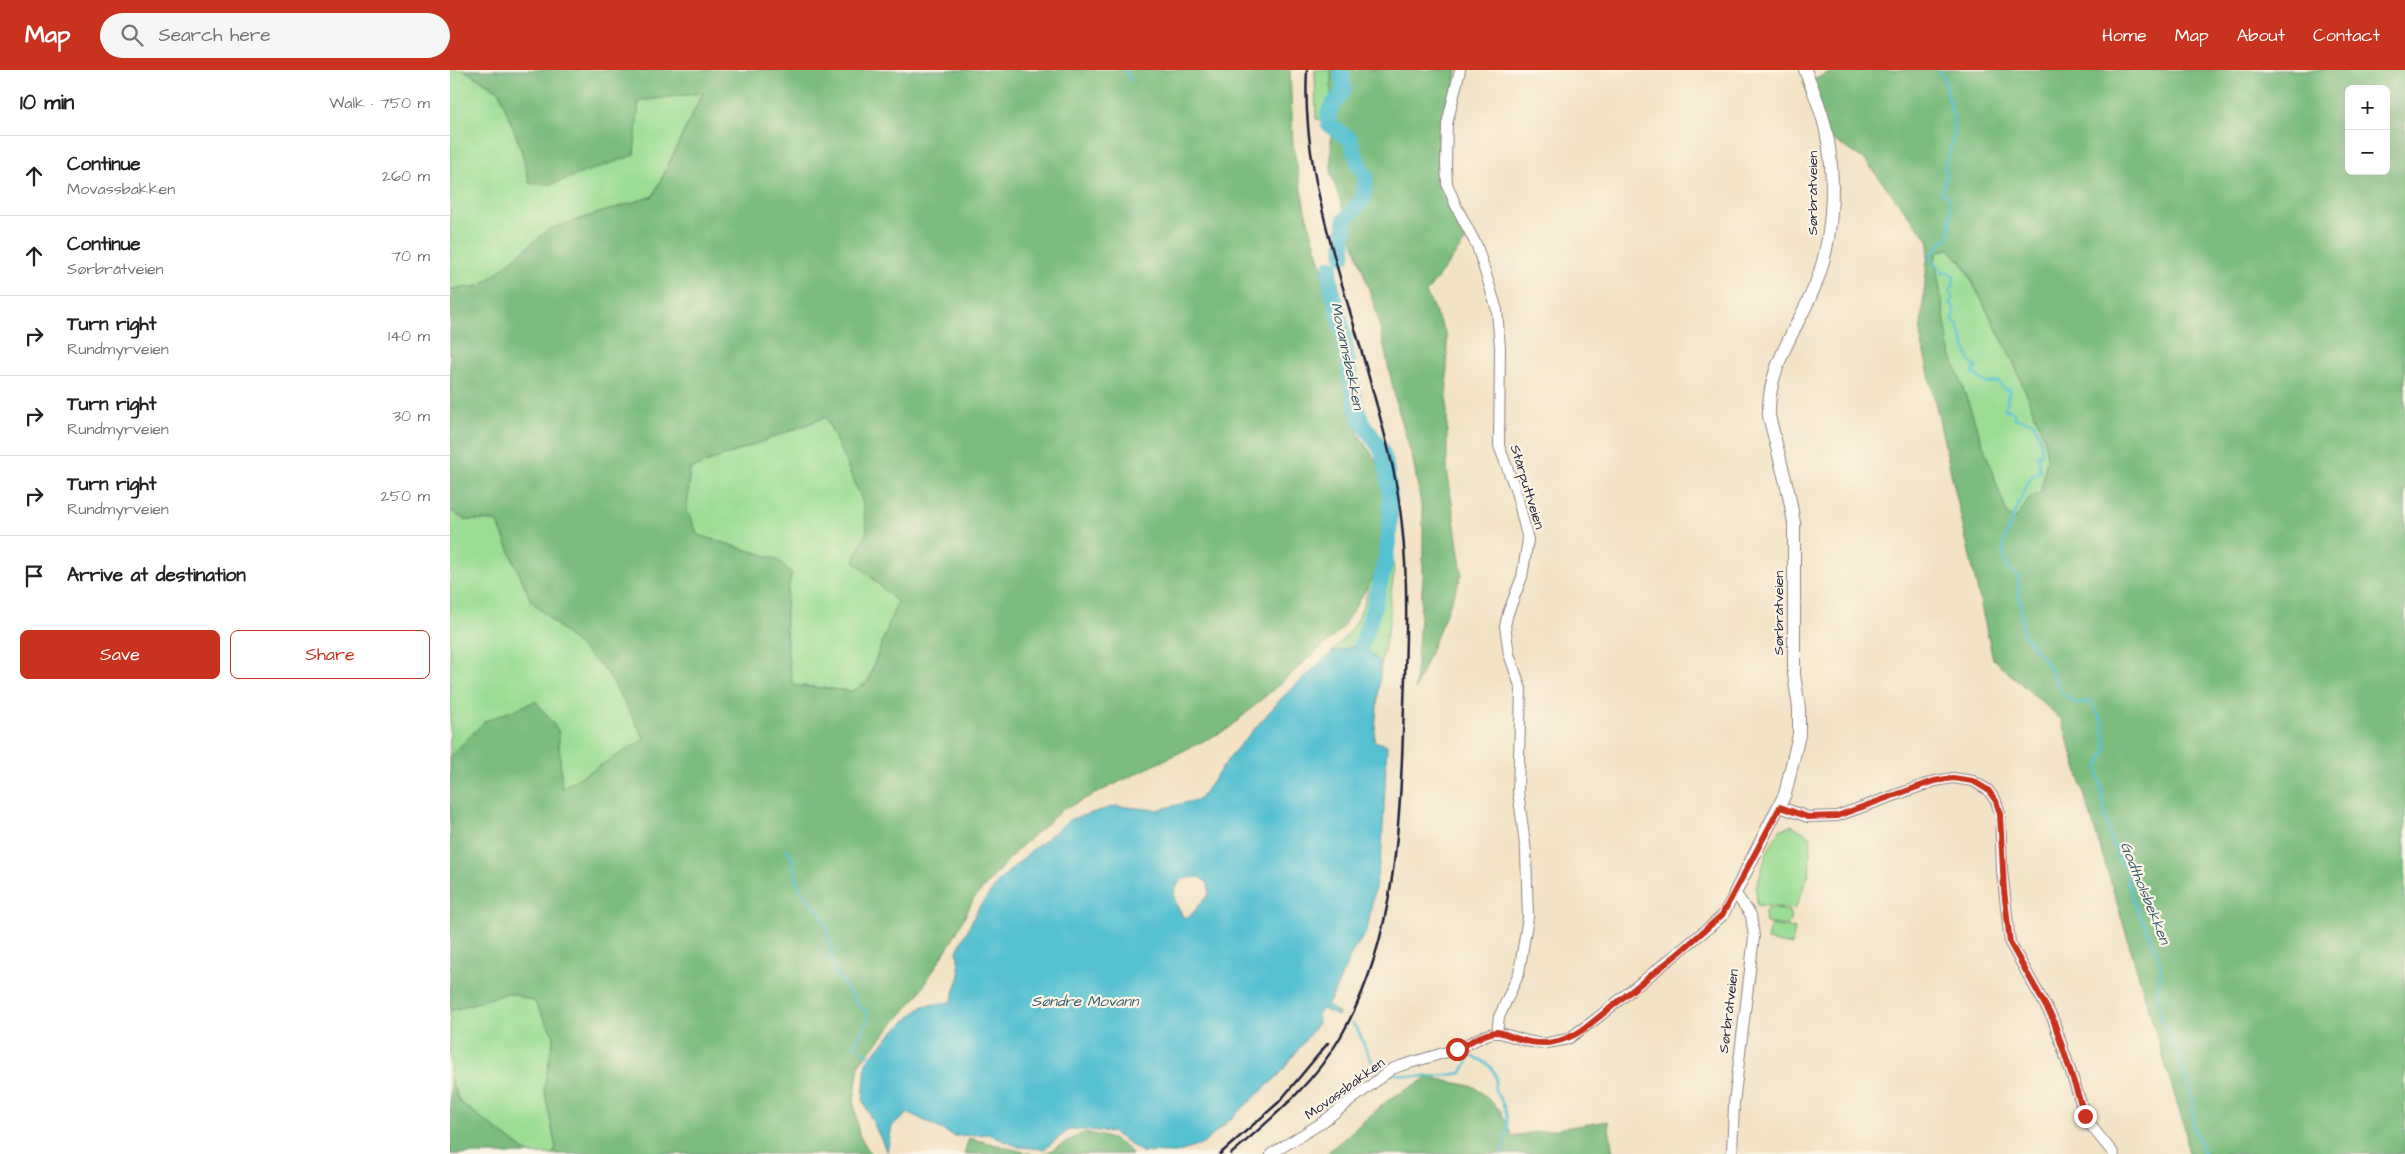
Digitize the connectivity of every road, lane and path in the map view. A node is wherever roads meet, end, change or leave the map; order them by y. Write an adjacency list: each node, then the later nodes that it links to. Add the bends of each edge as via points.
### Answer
1 (1460, 70): 5 (street, Stårputtveien, via 1447,124 1447,184 1477,246 1497,310 1499,446 1516,492 1528,540 1522,577 1505,626 1509,654 1521,689 1518,784 1526,852 1528,917 1519,972)
2 (1805, 70): 3 (street, Sørbråtveien, via 1827,132 1831,202 1822,267 1777,364 1769,405 1794,523 1794,674 1799,717 1795,756)
3 (1780, 807): 4 (street, Sørbråtveien); 8 (street, via 1808,817 1837,816 1934,781 1953,778 1973,781 1988,790 2000,814 2010,943 2053,1019 2087,1121)
4 (1735, 893): 5 (street, via 1712,926 1577,1034 1542,1044); 7 (street, Sørbråtveien, via 1750,915 1754,938 1734,1104)
5 (1497, 1032): 6 (street, Movassbakken, via 1390,1071 1320,1124)
6 (1271, 1154)
7 (1732, 1154)
8 (2114, 1154)

